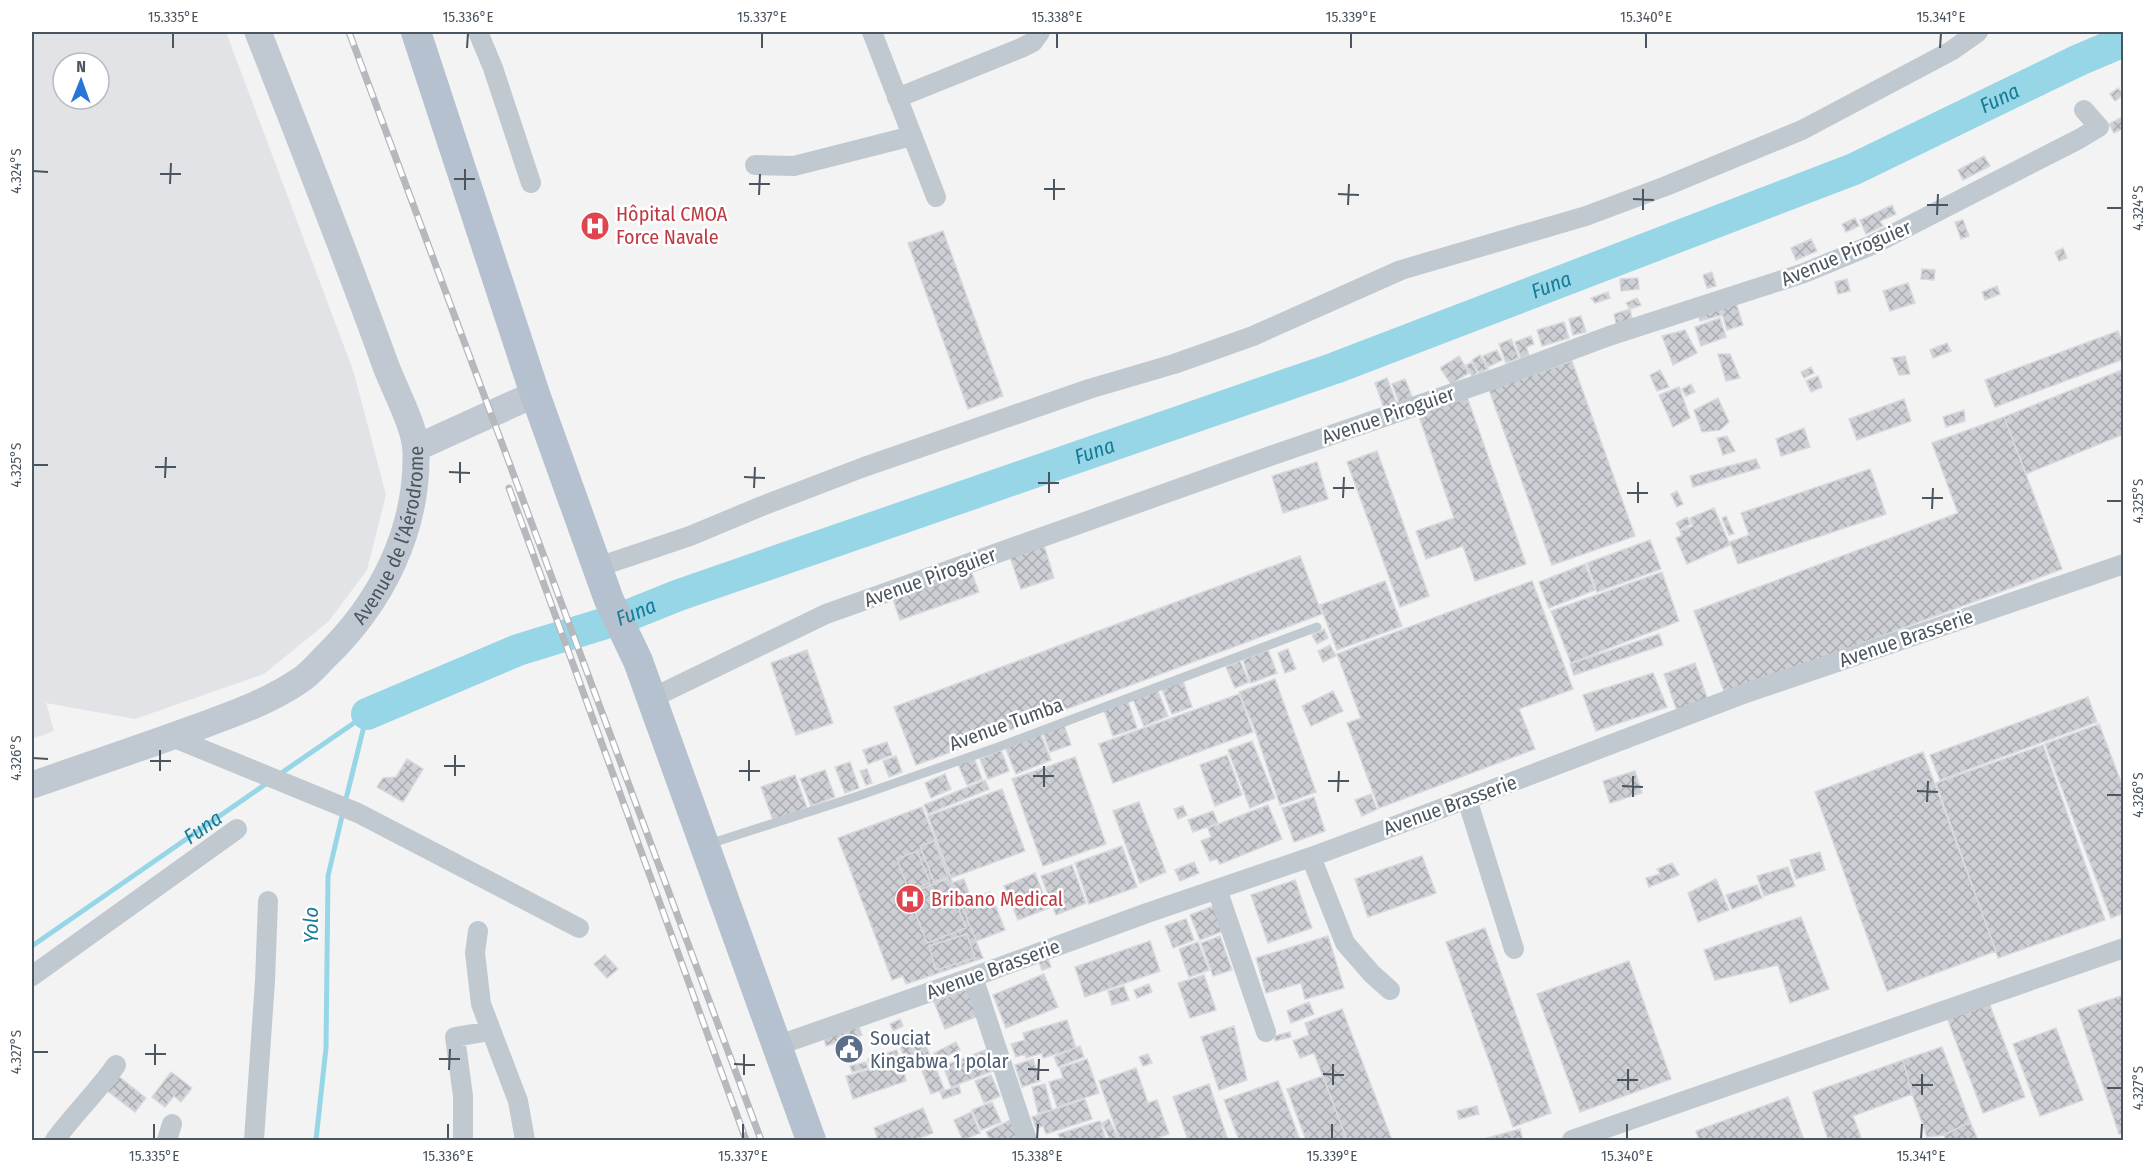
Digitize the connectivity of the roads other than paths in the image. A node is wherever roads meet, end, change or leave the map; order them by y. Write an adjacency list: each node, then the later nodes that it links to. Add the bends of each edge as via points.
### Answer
1 (258, 32): 14 (main road, Avenue de l’Aérodrome, via 364,301)
2 (416, 32): 13 (main road)
3 (478, 32): 11 (street, via 494,68)
4 (872, 32): 7 (street)
5 (1040, 32): 7 (street, via 1022,48)
6 (1978, 32): 16 (street, via 1951,51 1802,130 1666,186 1586,216 1401,270 1253,336 864,467 690,536)
7 (897, 98): 9 (street)
8 (2084, 110): 18 (street, Avenue Piroguier, via 2099,127 1872,245 1804,273 1610,336 826,614)
9 (912, 136): 10 (street, via 794,166); 12 (street)
10 (755, 165)
11 (531, 183)
12 (936, 197)
13 (535, 394): 14 (main road); 16 (main road)
14 (416, 448): 19 (main road, Avenue de l’Aérodrome, via 415,482 396,558 372,603 349,634 301,680 261,703)
15 (2124, 564): 21 (street, Avenue Brasserie, via 1746,693)
16 (598, 567): 18 (main road)
17 (1317, 627): 23 (lane, Avenue Tumba, via 998,747)
18 (650, 699): 23 (main road)
19 (171, 737): 20 (main road, Avenue de l’Aérodrome); 27 (street, via 358,813)
20 (32, 785)
21 (1467, 799): 24 (street, Avenue Brasserie); 30 (street)
22 (237, 829): 31 (street)
23 (704, 845): 36 (main road)
24 (1311, 856): 25 (street, Avenue Brasserie); 33 (street, via 1345,943)
25 (1216, 889): 32 (street, Avenue Brasserie); 35 (street)
26 (268, 901): 39 (street)
27 (579, 928)
28 (478, 931): 34 (street, via 475,953)
29 (2124, 948): 44 (street)
30 (1514, 949)
31 (32, 976)
32 (973, 977): 36 (street, Avenue Brasserie); 43 (street)
33 (1390, 990)
34 (490, 1031): 40 (street, via 455,1037 463,1096); 41 (street, via 518,1101)
35 (1266, 1032)
36 (776, 1046): 42 (main road)
37 (116, 1065): 38 (street)
38 (55, 1140)
39 (254, 1140)
40 (463, 1140)
41 (525, 1140)
42 (811, 1140)
43 (1027, 1140)
44 (1572, 1140)

